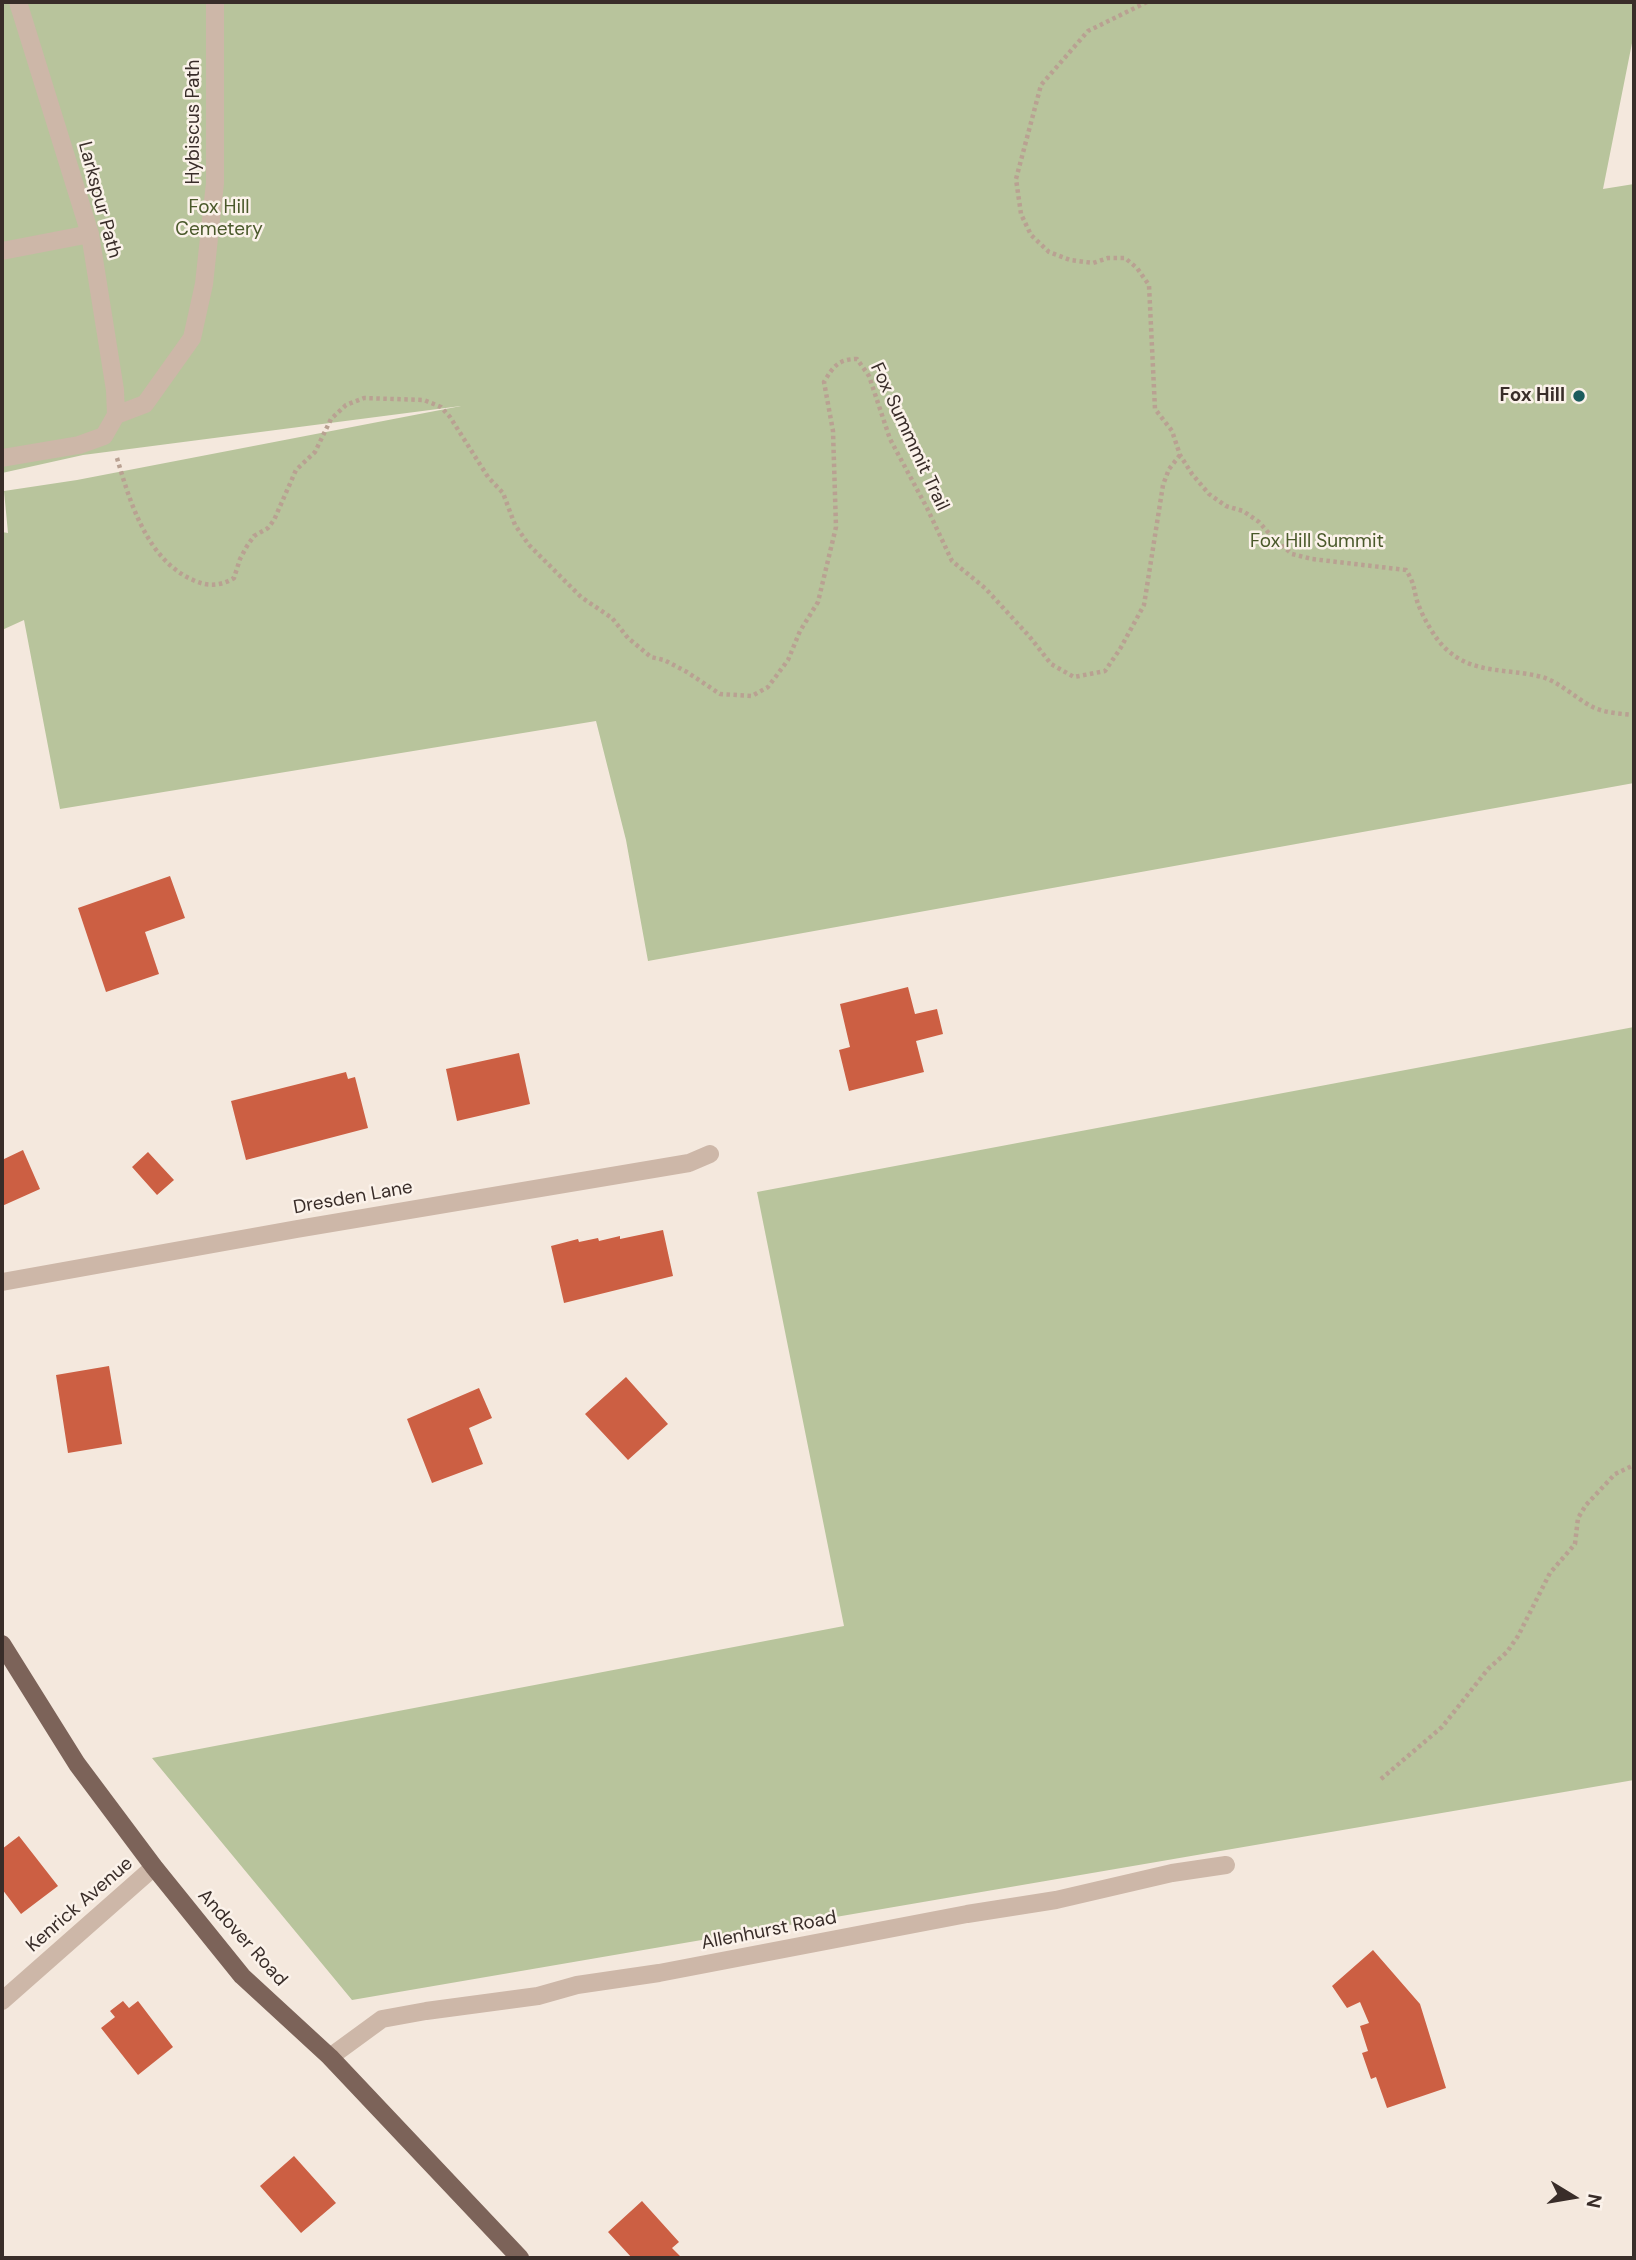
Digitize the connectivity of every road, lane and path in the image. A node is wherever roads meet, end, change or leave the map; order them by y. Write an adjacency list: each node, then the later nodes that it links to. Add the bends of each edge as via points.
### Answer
1 (18, 2): 4 (street, Larkspur Path)
2 (215, 2): 6 (street, Hybiscus Path, via 215,183 204,284 192,338 145,404)
3 (1147, 2): 8 (path, via 1088,31 1041,85 1016,179 1021,214 1031,235 1049,252 1093,263 1125,258 1149,285 1155,409 1172,431)
4 (90, 234): 5 (street); 6 (street, Larkspur Path)
5 (2, 251)
6 (116, 415): 7 (street)
7 (104, 436): 8 (path, Fox Summmit Trail, via 117,457 141,522 167,565 202,585 225,584 234,578 254,536 274,520 296,470 315,452 331,419 346,405 365,398 424,400 441,407 465,438 503,493 528,545 581,597 612,618 651,657 687,672 720,694 752,696 768,687 788,660 818,602 836,527 833,431 824,382 844,359 856,359 869,376 890,439 952,561 985,588 1051,664 1074,677 1105,671 1144,604 1163,485); 9 (street)
8 (1180, 455): 10 (path, via 1209,494 1259,522 1292,554 1406,570 1424,618 1444,648 1462,663 1544,678 1597,709)
9 (2, 458)
10 (1634, 715)
11 (710, 1154): 12 (street, Dresden Lane, via 689,1163)
12 (2, 1282)
13 (1634, 1465): 15 (path, via 1615,1474 1586,1505 1578,1518 1575,1544 1550,1573 1507,1652 1442,1727)
14 (2, 1644): 17 (main road, Andover Road, via 77,1764)
15 (1381, 1779)
16 (1226, 1865): 19 (street, Allenhurst Road, via 1056,1900 577,1985 538,1996 382,2019)
17 (154, 1867): 18 (street, Kenrick Avenue); 19 (main road, Andover Road, via 242,1976)
18 (2, 2001)
19 (330, 2057): 20 (main road, Andover Road)
20 (520, 2258)

